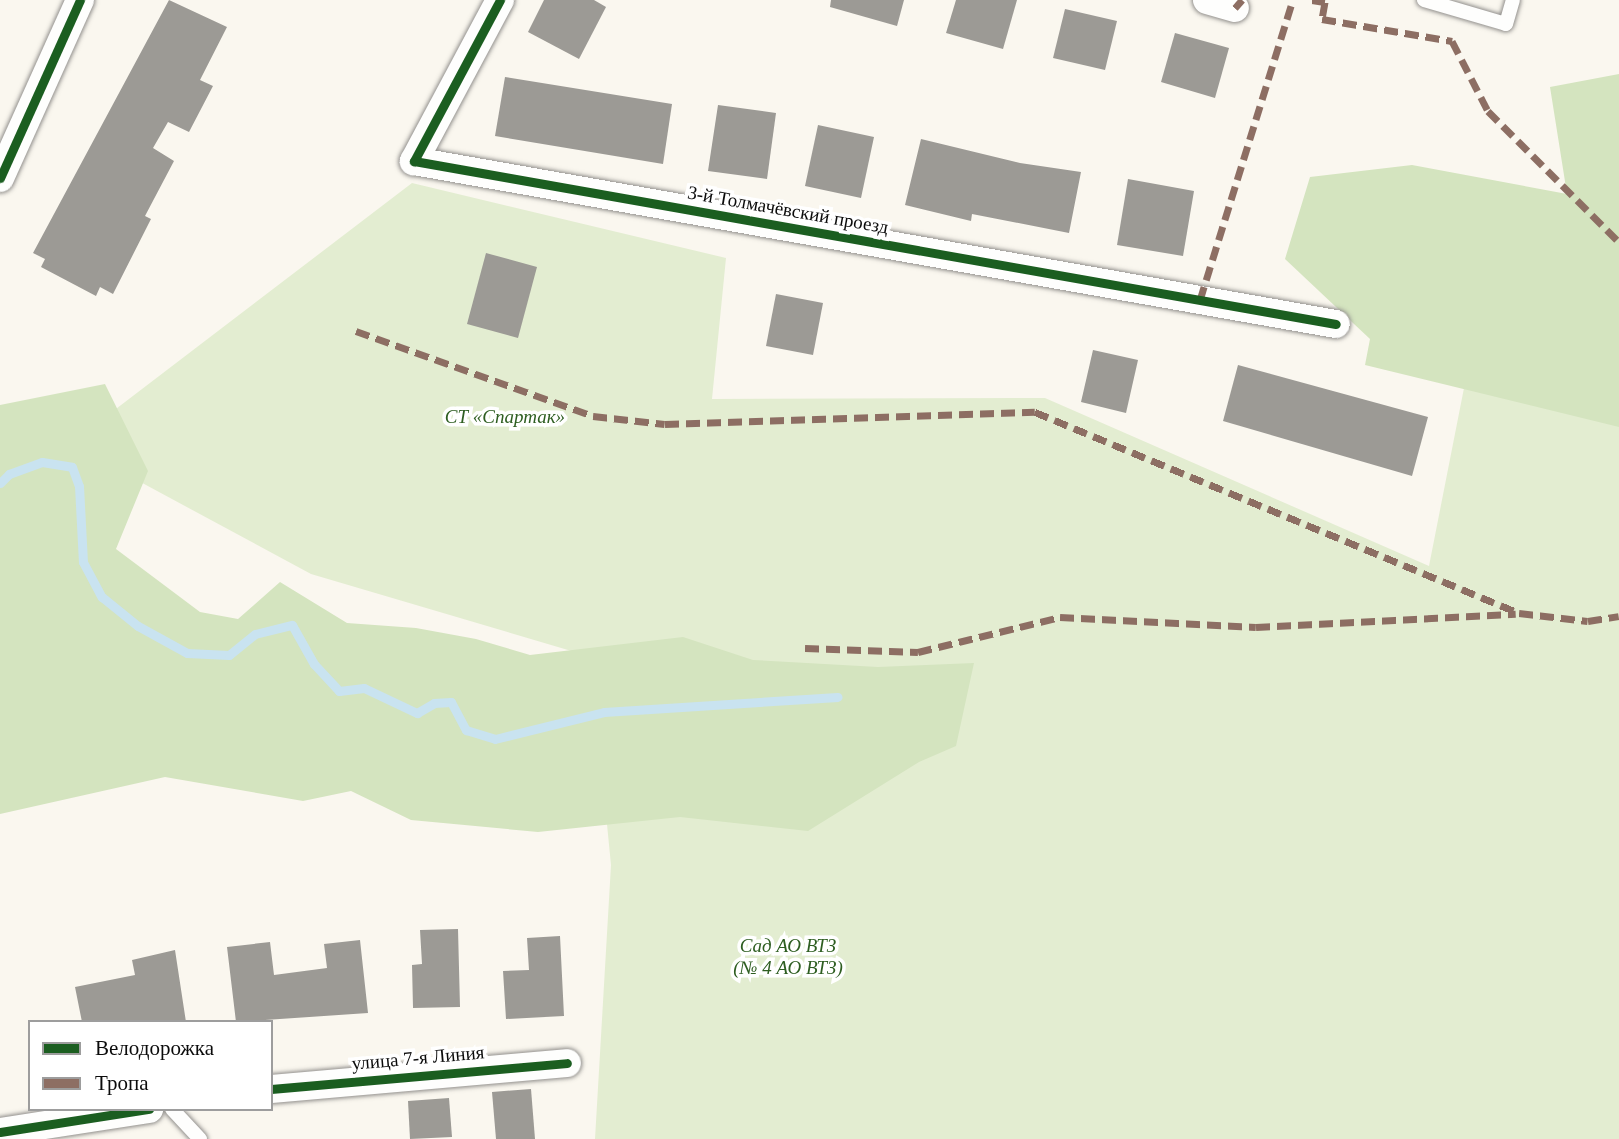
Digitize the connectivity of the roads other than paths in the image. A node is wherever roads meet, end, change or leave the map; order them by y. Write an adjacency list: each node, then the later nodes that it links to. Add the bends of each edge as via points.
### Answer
1 (80, 0): 7 (street)
2 (500, 0): 8 (street, 3-й Толмачёвский проезд, via 414,161)
3 (1207, 0): 6 (street)
4 (1424, 0): 5 (lane, via 1506,24)
5 (1513, 0)
6 (1236, 8)
7 (0, 178)
8 (1336, 324)
9 (567, 1063): 10 (street, улица 7-я Линия)
10 (273, 1089)
11 (136, 1111): 13 (street)
12 (174, 1111): 14 (lane)
13 (0, 1132)
14 (200, 1139)

